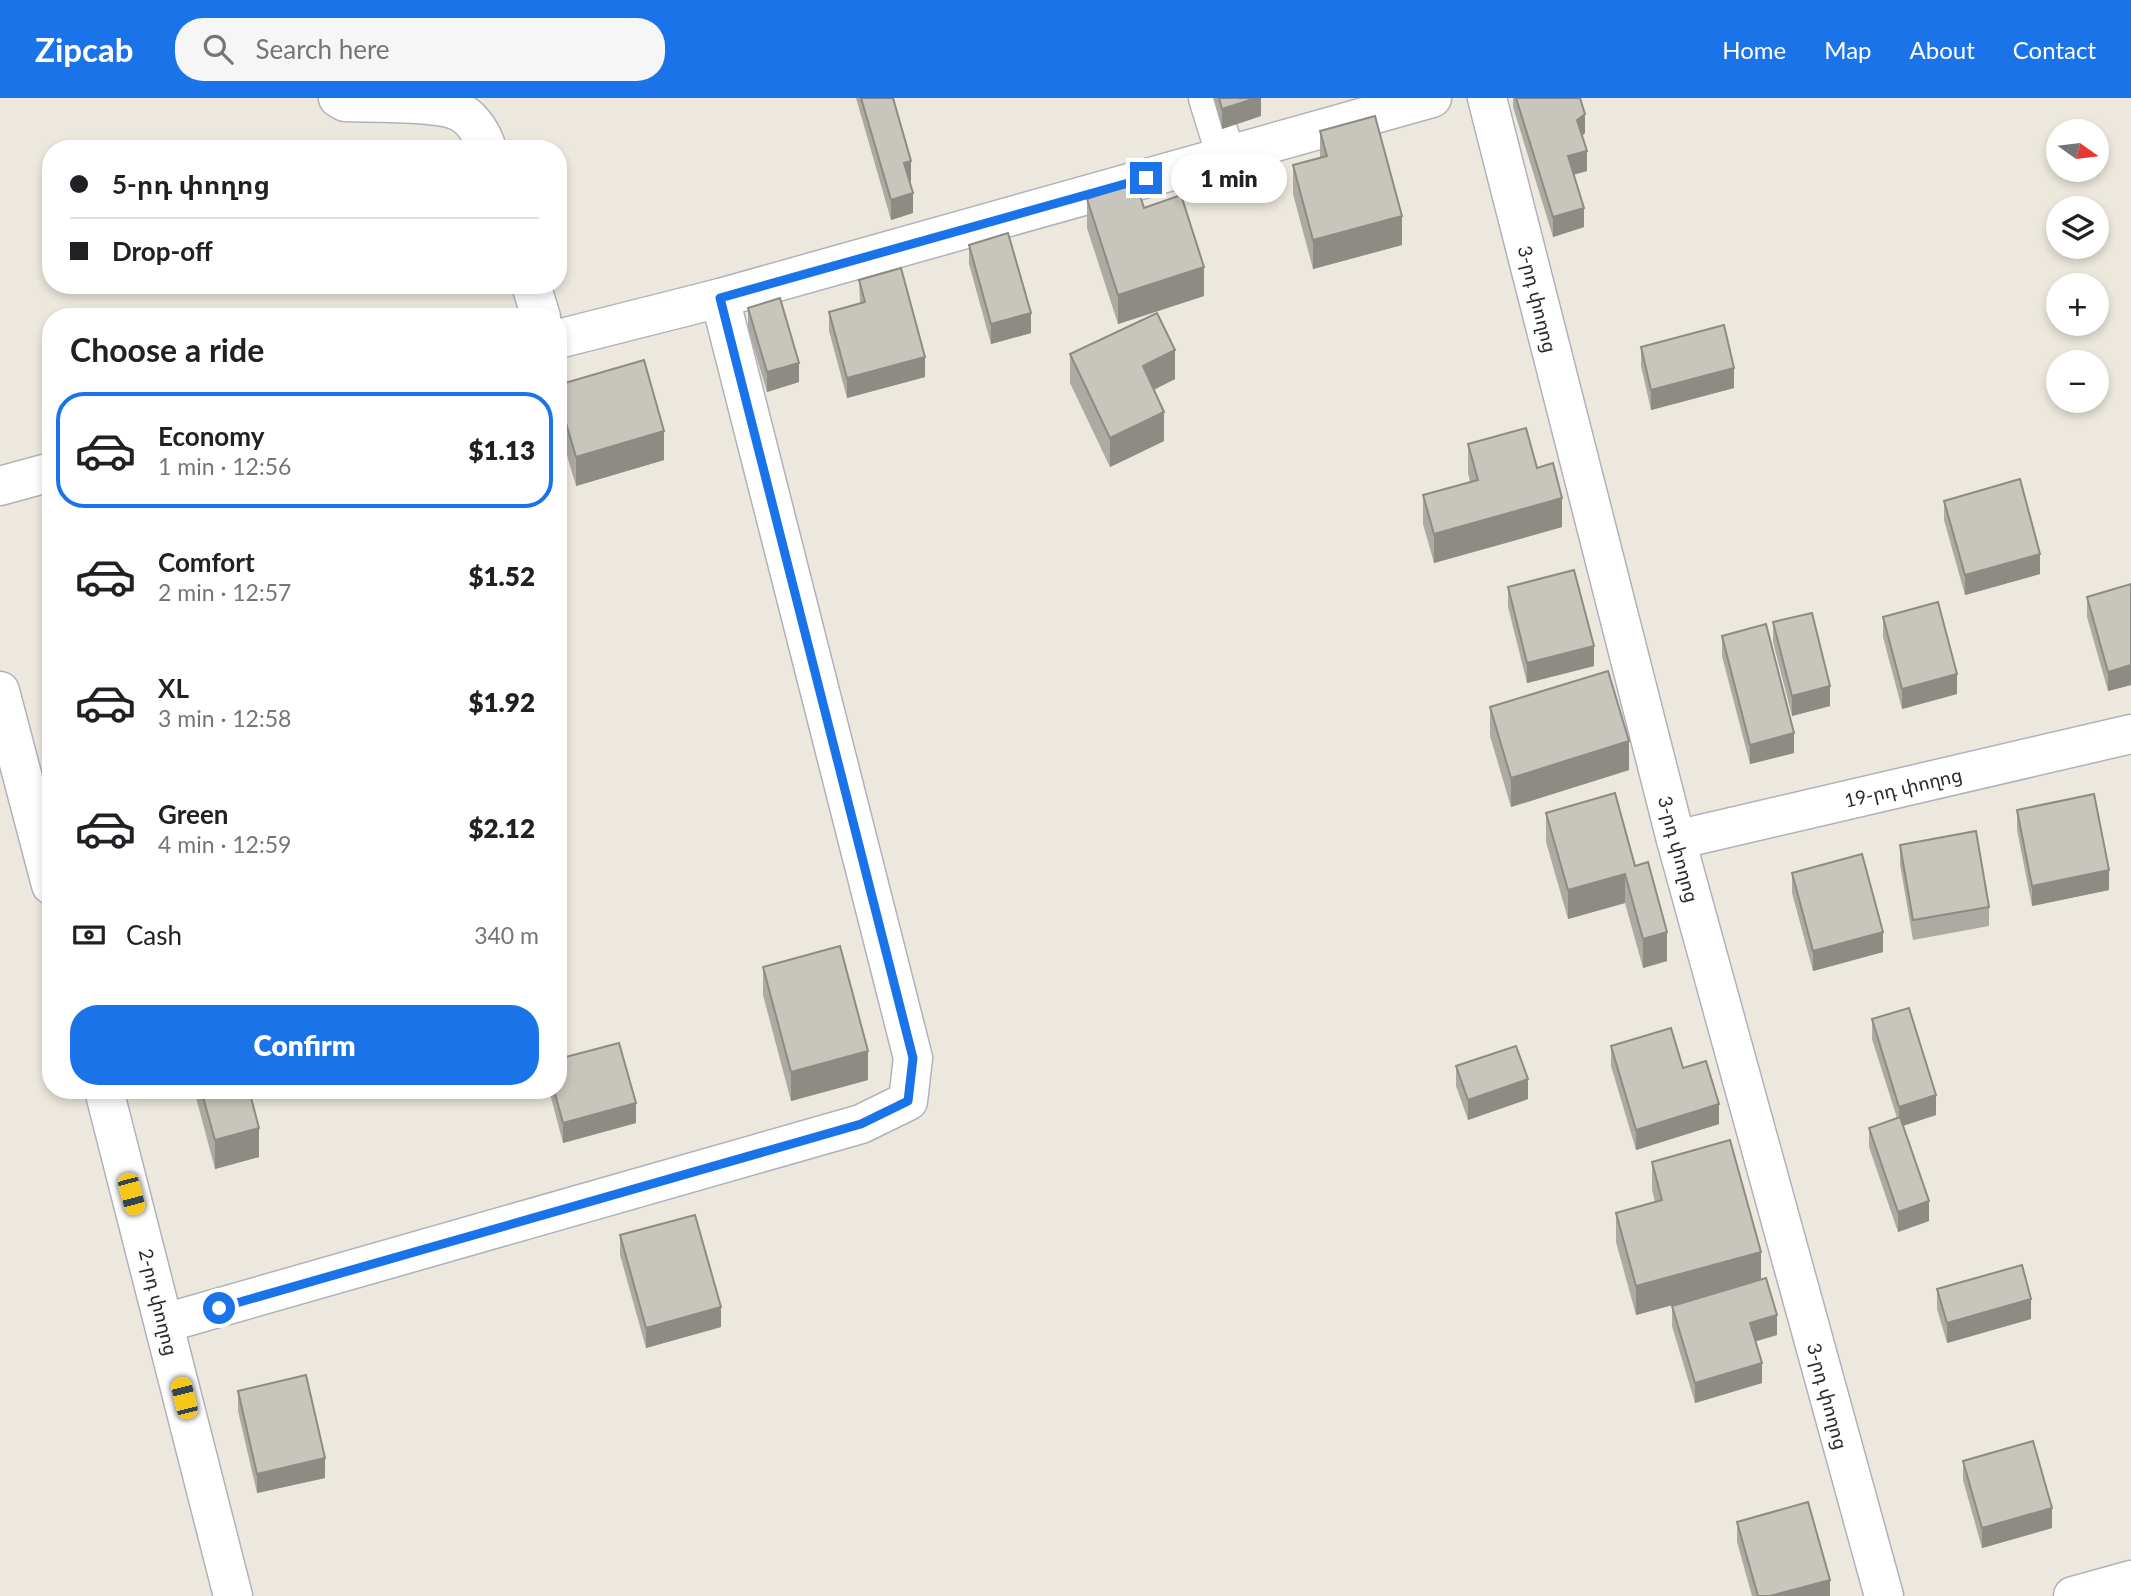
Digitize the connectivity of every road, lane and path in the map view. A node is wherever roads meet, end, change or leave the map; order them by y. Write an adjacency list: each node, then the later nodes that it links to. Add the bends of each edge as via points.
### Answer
1 (338, 98): 5 (street, via 459,111)
2 (1208, 98): 6 (street)
3 (1432, 98): 6 (street)
4 (1487, 98): 13 (street, 3-րդ փողոց)
5 (484, 140)
6 (1226, 156): 7 (street)
7 (720, 298): 8 (street); 16 (street, via 913,1058 908,1101 861,1124)
8 (567, 338)
9 (42, 474): 10 (street)
10 (0, 486)
11 (0, 691): 14 (street)
12 (2131, 734): 13 (street, 19-րդ փողոց)
13 (1676, 840): 19 (street, 3-րդ փողոց)
14 (42, 851)
15 (106, 1099): 16 (street, 2-րդ փողոց)
16 (165, 1323): 18 (street, 2-րդ փողոց)
17 (2131, 1580): 20 (street)
18 (233, 1596)
19 (1884, 1596)
20 (2073, 1596)

